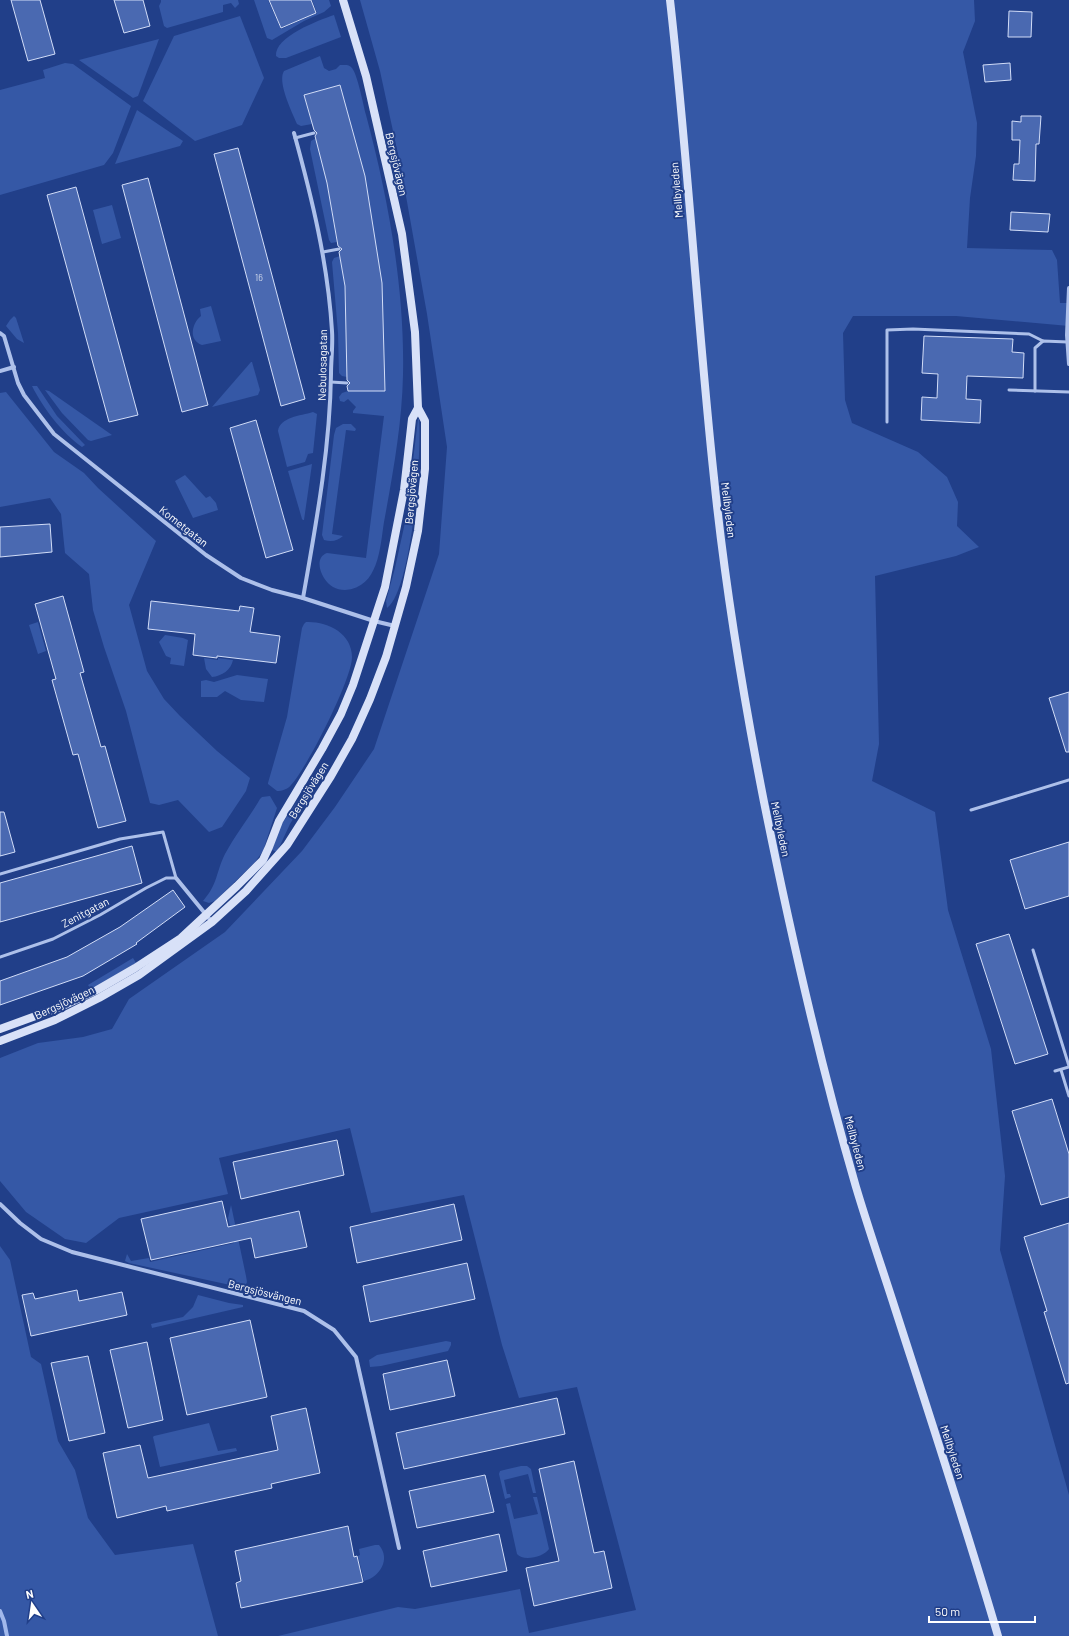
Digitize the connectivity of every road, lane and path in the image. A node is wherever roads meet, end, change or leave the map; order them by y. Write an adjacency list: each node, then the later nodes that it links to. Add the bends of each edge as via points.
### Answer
1 (343, 0): 19 (street, Bergsjövägen, via 366,76 402,234 415,332)
2 (670, 0): 39 (street, Mellbyleden, via 714,482 731,611 763,799 798,964 856,1187)
3 (314, 133): 4 (lane)
4 (294, 135): 6 (street, Nebulosagatan)
5 (339, 249): 6 (lane)
6 (323, 252): 14 (street, Nebulosagatan, via 332,333)
7 (1069, 288): 10 (street)
8 (0, 333): 12 (street, Kometgatan, via 4,336)
9 (1043, 341): 10 (lane); 17 (lane, via 1036,348); 20 (lane, via 1029,334 887,330)
10 (1068, 342): 11 (street)
11 (1069, 364)
12 (14, 367): 13 (street); 21 (street, Kometgatan, via 24,396 54,434 78,454 206,554 241,578)
13 (0, 371)
14 (331, 382): 15 (lane); 21 (street, Nebulosagatan, via 329,427 321,490)
15 (347, 382)
16 (1009, 390): 17 (lane)
17 (1035, 391): 18 (lane)
18 (1069, 392)
19 (418, 408): 22 (street, Bergsjövägen, via 412,419 393,554); 23 (street, Bergsjövägen, via 425,421 424,477 418,531)
20 (887, 422)
21 (303, 598): 22 (street, Kometgatan)
22 (374, 622): 23 (street, Kometgatan); 28 (street, Bergsjövägen, via 341,714 278,821 263,860)
23 (395, 626): 28 (street, Bergsjövägen, via 370,698 352,739 331,776 277,858 246,891)
24 (1069, 780): 25 (lane)
25 (971, 810)
26 (0, 874): 27 (lane, via 120,839 163,832)
27 (176, 878): 28 (street); 30 (lane, Zenitgatan, via 166,878 53,939)
28 (209, 919): 31 (street, Bergsjövägen, via 97,990 63,1006); 32 (street, Bergsjövägen, via 139,975 100,998 55,1020)
29 (1033, 950): 33 (lane)
30 (0, 957)
31 (0, 1029)
32 (0, 1041)
33 (1069, 1067): 34 (lane)
34 (1061, 1070): 35 (lane); 36 (lane)
35 (1055, 1071)
36 (1069, 1096)
37 (0, 1204): 38 (street, Bergsjösvängen, via 41,1239 72,1252 304,1311 334,1330 356,1357)
38 (399, 1548)
39 (998, 1636)

